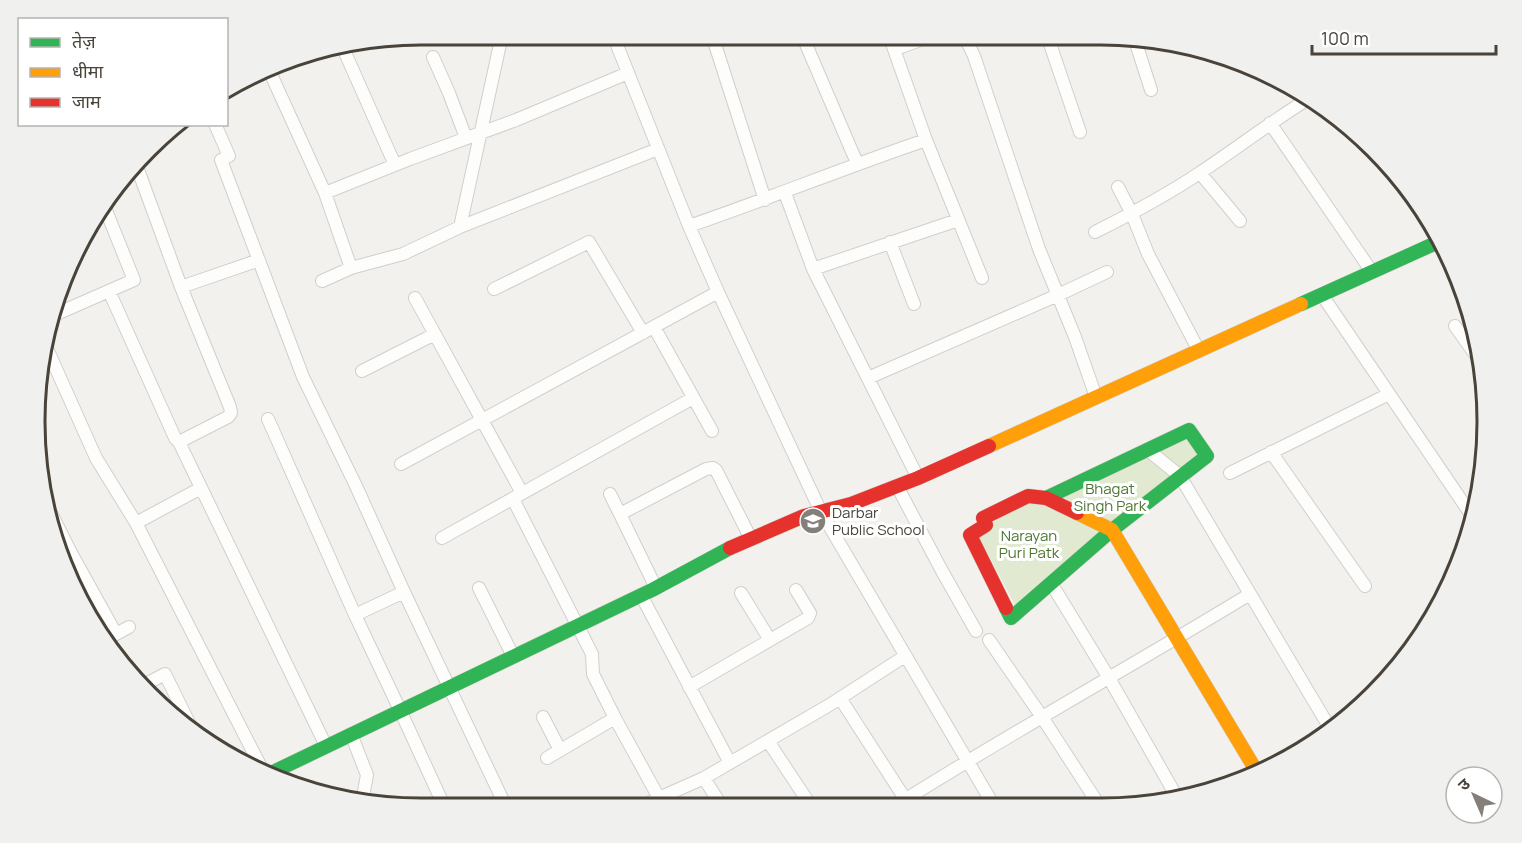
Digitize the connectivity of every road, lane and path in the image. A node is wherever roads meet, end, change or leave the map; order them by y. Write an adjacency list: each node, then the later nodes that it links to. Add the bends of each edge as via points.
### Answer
1 (500, 45): 19 (street)
2 (617, 45): 13 (street)
3 (715, 45): 31 (street)
4 (806, 45): 24 (street)
5 (893, 45): 10 (street)
6 (908, 45): 10 (street)
7 (969, 45): 52 (street)
8 (1050, 45): 20 (street)
9 (1137, 47): 15 (street)
10 (895, 50): 22 (street)
11 (345, 53): 25 (street)
12 (433, 57): 21 (street)
13 (628, 73): 19 (street); 23 (street)
14 (272, 76): 30 (street)
15 (1151, 90)
16 (1302, 103): 17 (street)
17 (1270, 123): 27 (street); 45 (street)
18 (216, 126): 41 (street, via 229,156 221,160)
19 (481, 132): 21 (street); 36 (street)
20 (1080, 132)
21 (466, 138): 25 (street)
22 (926, 140): 24 (street); 34 (street)
23 (658, 149): 36 (street); 37 (street)
24 (857, 163): 29 (street)
25 (395, 165): 30 (street)
26 (139, 172): 48 (street)
27 (1200, 173): 33 (street); 35 (street)
28 (1118, 187): 33 (street)
29 (785, 192): 31 (street); 43 (street)
30 (325, 193): 42 (street)
31 (765, 200): 37 (street)
32 (107, 213): 50 (street, via 134,280)
33 (1132, 214): 38 (street); 62 (street, via 1148,254)
34 (958, 220): 39 (street); 46 (street)
35 (1240, 221)
36 (460, 226): 42 (street, via 403,254)
37 (689, 226): 51 (street)
38 (1095, 232)
39 (890, 242): 43 (street); 55 (street)
40 (1433, 244): 45 (street)
41 (259, 260): 48 (street); 97 (street, via 303,377)
42 (351, 268): 47 (street)
43 (813, 269): 65 (street)
44 (1107, 272): 52 (street)
45 (1372, 272): 53 (street)
46 (982, 278)
47 (322, 281)
48 (181, 287): 72 (street, via 231,413)
49 (494, 289): 59 (street, via 589,242)
50 (109, 291): 56 (street); 72 (street)
51 (718, 292): 58 (street); 85 (street)
52 (1058, 295): 65 (street); 67 (street)
53 (1322, 295): 62 (street); 66 (street)
54 (415, 298): 60 (street)
55 (914, 304)
56 (62, 311)
57 (1455, 326): 61 (street)
58 (654, 327): 59 (street); 68 (street)
59 (643, 333): 70 (street)
60 (435, 334): 64 (street); 70 (street)
61 (1470, 347)
62 (1199, 351): 67 (street)
63 (51, 356): 87 (street, via 96,458)
64 (362, 371)
65 (868, 378): 78 (street)
66 (1389, 394): 74 (street); 84 (street)
67 (1096, 397): 78 (street)
68 (693, 398): 71 (street); 82 (street)
69 (268, 419): 101 (street)
70 (482, 420): 75 (street); 82 (street)
71 (712, 431)
72 (179, 442): 80 (street)
73 (1148, 450): 77 (street); 77 (street, via 1189,430 1207,456); 83 (street)
74 (1271, 452): 76 (street); 93 (street)
75 (401, 464)
76 (1230, 472)
77 (1180, 476): 88 (street); 99 (street)
78 (918, 478): 79 (street)
79 (897, 486): 85 (street); 104 (street)
80 (201, 488): 87 (street); 124 (street)
81 (610, 494): 86 (street)
82 (517, 496): 89 (street); 102 (street)
83 (1047, 498): 88 (street); 91 (street, via 1028,496 983,519 986,525 970,535 1011,618)
84 (1467, 508)
85 (821, 512): 90 (street); 109 (street)
86 (620, 514): 90 (street, via 713,468); 95 (street)
87 (136, 523): 127 (street)
88 (1112, 530): 91 (street); 106 (street)
89 (442, 538)
90 (751, 538): 95 (street)
91 (1051, 583): 111 (street)
92 (82, 585): 105 (street)
93 (1365, 586)
94 (479, 588): 110 (street)
95 (656, 588): 100 (street)
96 (796, 590): 107 (street, via 810,613 808,618)
97 (404, 592): 101 (street); 113 (street)
98 (741, 593): 107 (street)
99 (1250, 594): 106 (street); 121 (street)
100 (641, 595): 102 (street); 114 (street)
101 (355, 615): 116 (street)
102 (578, 626): 110 (street); 120 (street, via 592,654 593,675)
103 (129, 627): 105 (street)
104 (976, 631)
105 (112, 636)
106 (1178, 638): 111 (street); 130 (street)
107 (770, 640): 114 (street)
108 (989, 640): 119 (street)
109 (905, 656): 115 (street); 128 (street)
110 (513, 657): 113 (street)
111 (1108, 678): 119 (street); 133 (street)
112 (149, 682): 117 (street, via 165,674)
113 (450, 687): 116 (street); 136 (street)
114 (689, 687): 129 (street)
115 (840, 698): 123 (street); 140 (street)
116 (400, 710): 122 (street); 135 (street)
117 (185, 714)
118 (543, 717): 125 (street)
119 (1042, 717): 128 (street); 143 (street)
120 (615, 718): 125 (street); 137 (street)
121 (1327, 723)
122 (351, 734): 124 (street); 134 (street, via 367,775)
123 (768, 741): 129 (street); 139 (street)
124 (326, 746): 131 (street)
125 (561, 750): 126 (street)
126 (547, 758)
127 (257, 760)
128 (968, 761): 141 (street); 142 (street)
129 (730, 763): 132 (street)
130 (1254, 765)
131 (285, 773)
132 (704, 778): 137 (street); 138 (street)
133 (1173, 791)
134 (364, 794)
135 (440, 798)
136 (502, 798)
137 (659, 798)
138 (716, 798)
139 (806, 798)
140 (900, 798)
141 (913, 798)
142 (989, 798)
143 (1094, 798)

